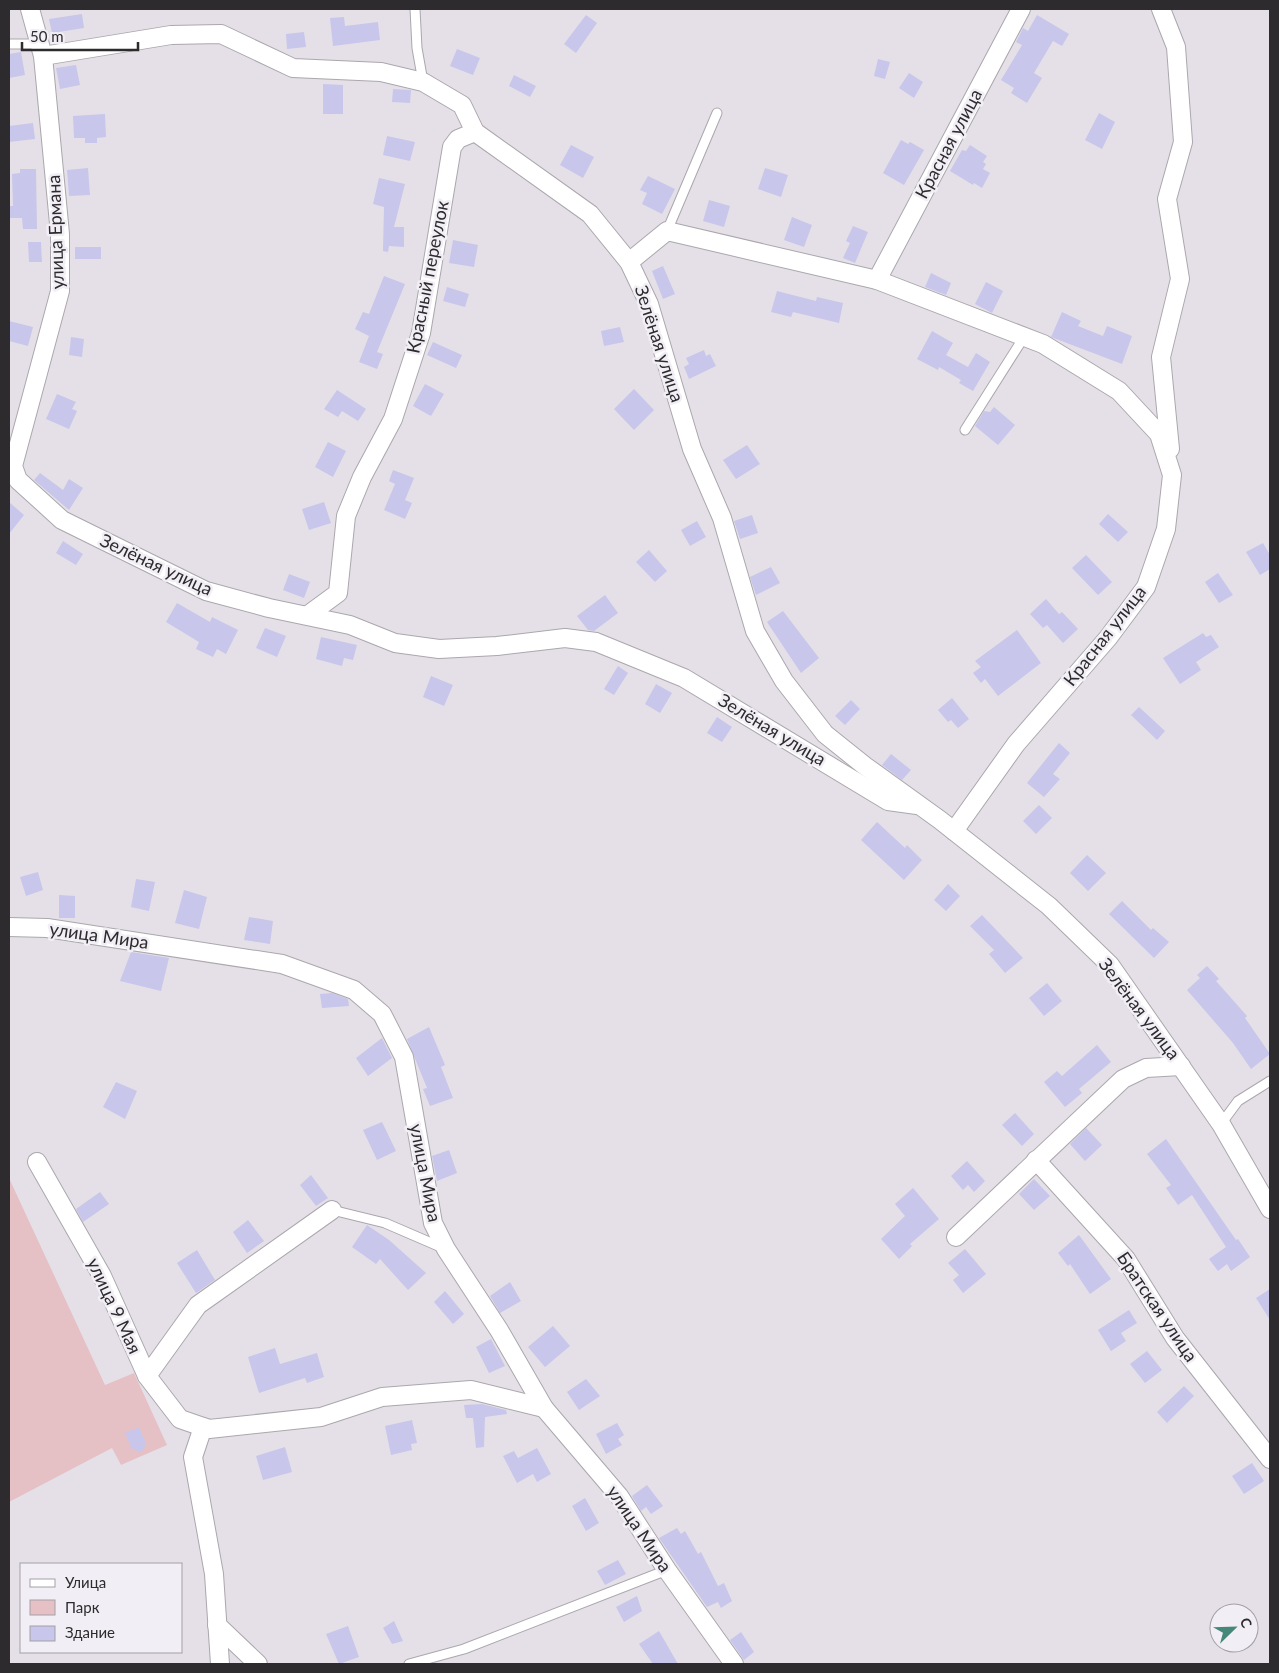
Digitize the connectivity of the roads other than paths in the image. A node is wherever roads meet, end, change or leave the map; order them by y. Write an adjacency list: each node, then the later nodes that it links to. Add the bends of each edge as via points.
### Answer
1 (30, 9): 6 (street, улица Ермана)
2 (415, 9): 7 (lane, via 417,48)
3 (1021, 9): 12 (street, Красная улица)
4 (1161, 9): 15 (street, via 1176,47 1183,142 1167,199 1180,279 1161,357)
5 (9, 44): 6 (lane)
6 (41, 50): 7 (street, via 171,35 221,34 293,68 381,72); 16 (street, улица Ермана, via 60,234 60,290 13,466)
7 (424, 82): 9 (street, via 462,105)
8 (717, 113): 10 (lane)
9 (474, 132): 11 (street, Зелёная улица, via 590,214); 17 (street, Красный переулок, via 458,139 452,147 421,333 393,419 362,477 346,516)
10 (666, 231): 11 (street); 12 (street, Красная улица)
11 (630, 262): 20 (street, Зелёная улица, via 649,304 692,449 722,518 755,631 784,681 825,734)
12 (878, 280): 13 (street, Красная улица)
13 (1024, 337): 14 (lane); 15 (street, Красная улица, via 1043,344 1119,391 1159,434)
14 (965, 430)
15 (1172, 475): 21 (street, Красная улица, via 1166,529 1146,587 1108,638 1016,744)
16 (18, 480): 18 (street, Зелёная улица, via 62,520 206,591)
17 (338, 593): 18 (street); 19 (street)
18 (308, 615): 19 (street, Зелёная улица)
19 (350, 625): 20 (street, Зелёная улица, via 396,643 439,649 565,638 596,642 684,678 888,800)
20 (920, 806): 21 (street, Зелёная улица)
21 (954, 831): 23 (street, Зелёная улица, via 1049,906 1110,965)
22 (9, 927): 31 (street, улица Мира, via 47,928 282,964 354,990 382,1014 404,1058 433,1223)
23 (1181, 1066): 25 (street, Зелёная улица); 26 (street, via 1146,1068 1122,1079)
24 (1270, 1081): 25 (lane, via 1238,1101)
25 (1221, 1124): 28 (street, Зелёная улица)
26 (1036, 1160): 30 (street); 35 (street, Братская улица, via 1126,1258 1175,1338)
27 (37, 1162): 32 (street, улица 9 Мая, via 102,1276)
28 (1270, 1209)
29 (332, 1210): 31 (lane, via 385,1223); 32 (street, via 198,1305)
30 (956, 1237)
31 (446, 1249): 33 (street, улица Мира)
32 (147, 1376): 34 (street, улица 9 Мая, via 180,1419)
33 (544, 1408): 34 (street, via 471,1390 382,1397 321,1417); 36 (street, улица Мира, via 619,1496)
34 (206, 1428): 37 (street, via 193,1457 214,1574)
35 (1270, 1459)
36 (666, 1570): 40 (lane, via 464,1649); 41 (street, улица Мира)
37 (217, 1625): 38 (street); 39 (street)
38 (220, 1664)
39 (258, 1664)
40 (409, 1664)
41 (734, 1664)

